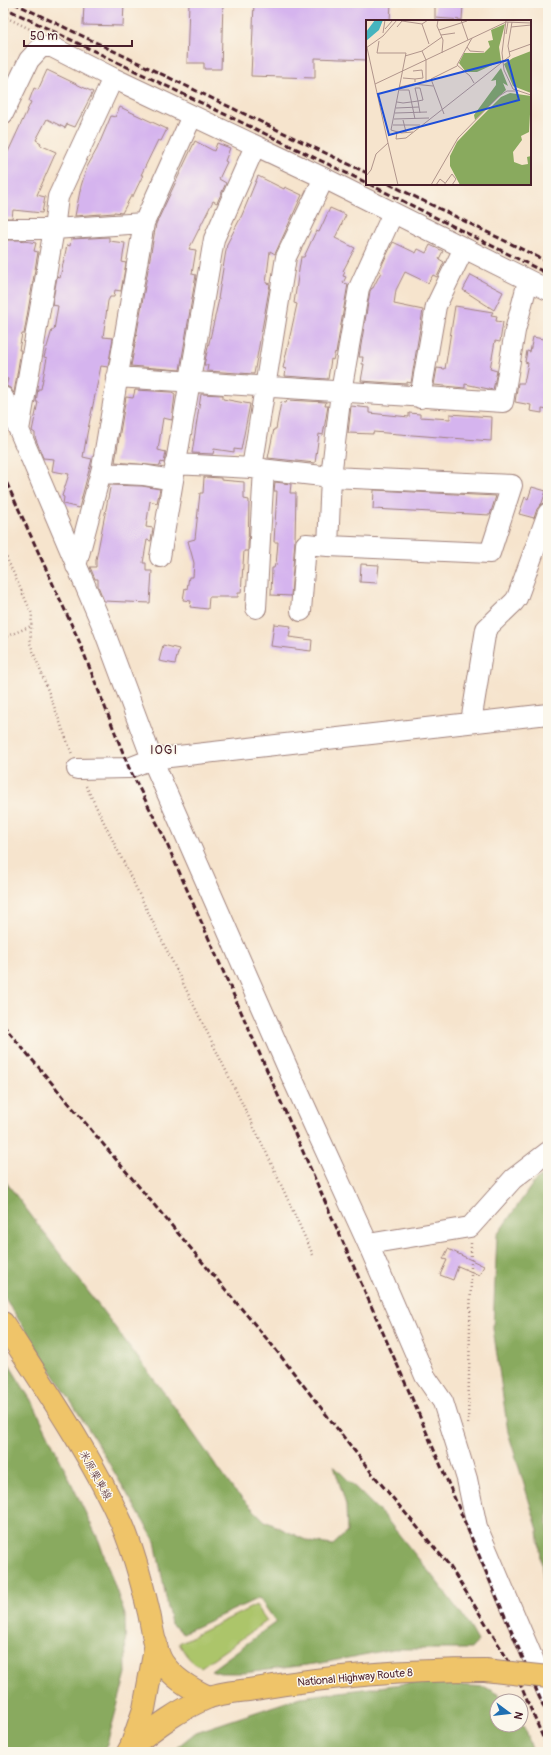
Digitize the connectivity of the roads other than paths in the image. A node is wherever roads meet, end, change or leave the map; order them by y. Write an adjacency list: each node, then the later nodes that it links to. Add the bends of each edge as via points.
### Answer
1 (113, 78): 2 (street, via 52,47 41,47 29,60); 3 (street); 9 (street, via 58,197)
2 (3, 112)
3 (192, 116): 4 (street); 7 (street)
4 (255, 146): 5 (street); 14 (street, via 214,240)
5 (324, 178): 6 (street); 15 (street, via 286,257)
6 (393, 212): 10 (street); 16 (street, via 359,288)
7 (144, 223): 9 (street); 13 (street)
8 (3, 229): 9 (street)
9 (54, 229): 19 (street)
10 (464, 248): 11 (street); 18 (street, via 436,306)
11 (528, 281): 12 (street); 18 (street, via 515,331 503,402)
12 (548, 290)
13 (117, 377): 14 (street); 22 (street)
14 (190, 383): 15 (street); 21 (street)
15 (266, 388): 16 (street); 20 (street)
16 (341, 392): 18 (street); 23 (street)
17 (3, 397): 19 (street)
18 (420, 398)
19 (20, 430): 27 (street)
20 (258, 468): 21 (street); 23 (street); 28 (street)
21 (174, 472): 22 (street, via 143,475); 26 (street)
22 (101, 473): 27 (street)
23 (331, 477): 25 (street); 25 (street, via 512,485 490,553)
24 (548, 513): 32 (street, via 517,598 486,629)
25 (328, 546): 29 (street, via 306,544)
26 (160, 557)
27 (76, 566): 33 (street, via 102,625)
28 (256, 608)
29 (301, 611)
30 (548, 711): 31 (street)
31 (548, 714): 32 (street)
32 (471, 722): 33 (street)
33 (152, 759): 34 (street, via 129,768); 36 (street)
34 (77, 769)
35 (548, 1152): 36 (street, via 513,1179 470,1227)
36 (368, 1244): 40 (street, via 425,1376 443,1402 467,1479 477,1527)
37 (3, 1323): 38 (main road, 米原栗東線, via 94,1468 122,1525 140,1574)
38 (156, 1642): 41 (main road, 米原栗東線, via 162,1662 172,1673 188,1687); 42 (main road, 米原栗東線, via 144,1709)
39 (548, 1677): 41 (main road, National Highway Route 8, bridge, via 485,1670 357,1674)
40 (548, 1694)
41 (209, 1697): 42 (main road, National Highway Route 8, via 167,1718)
42 (130, 1750)

